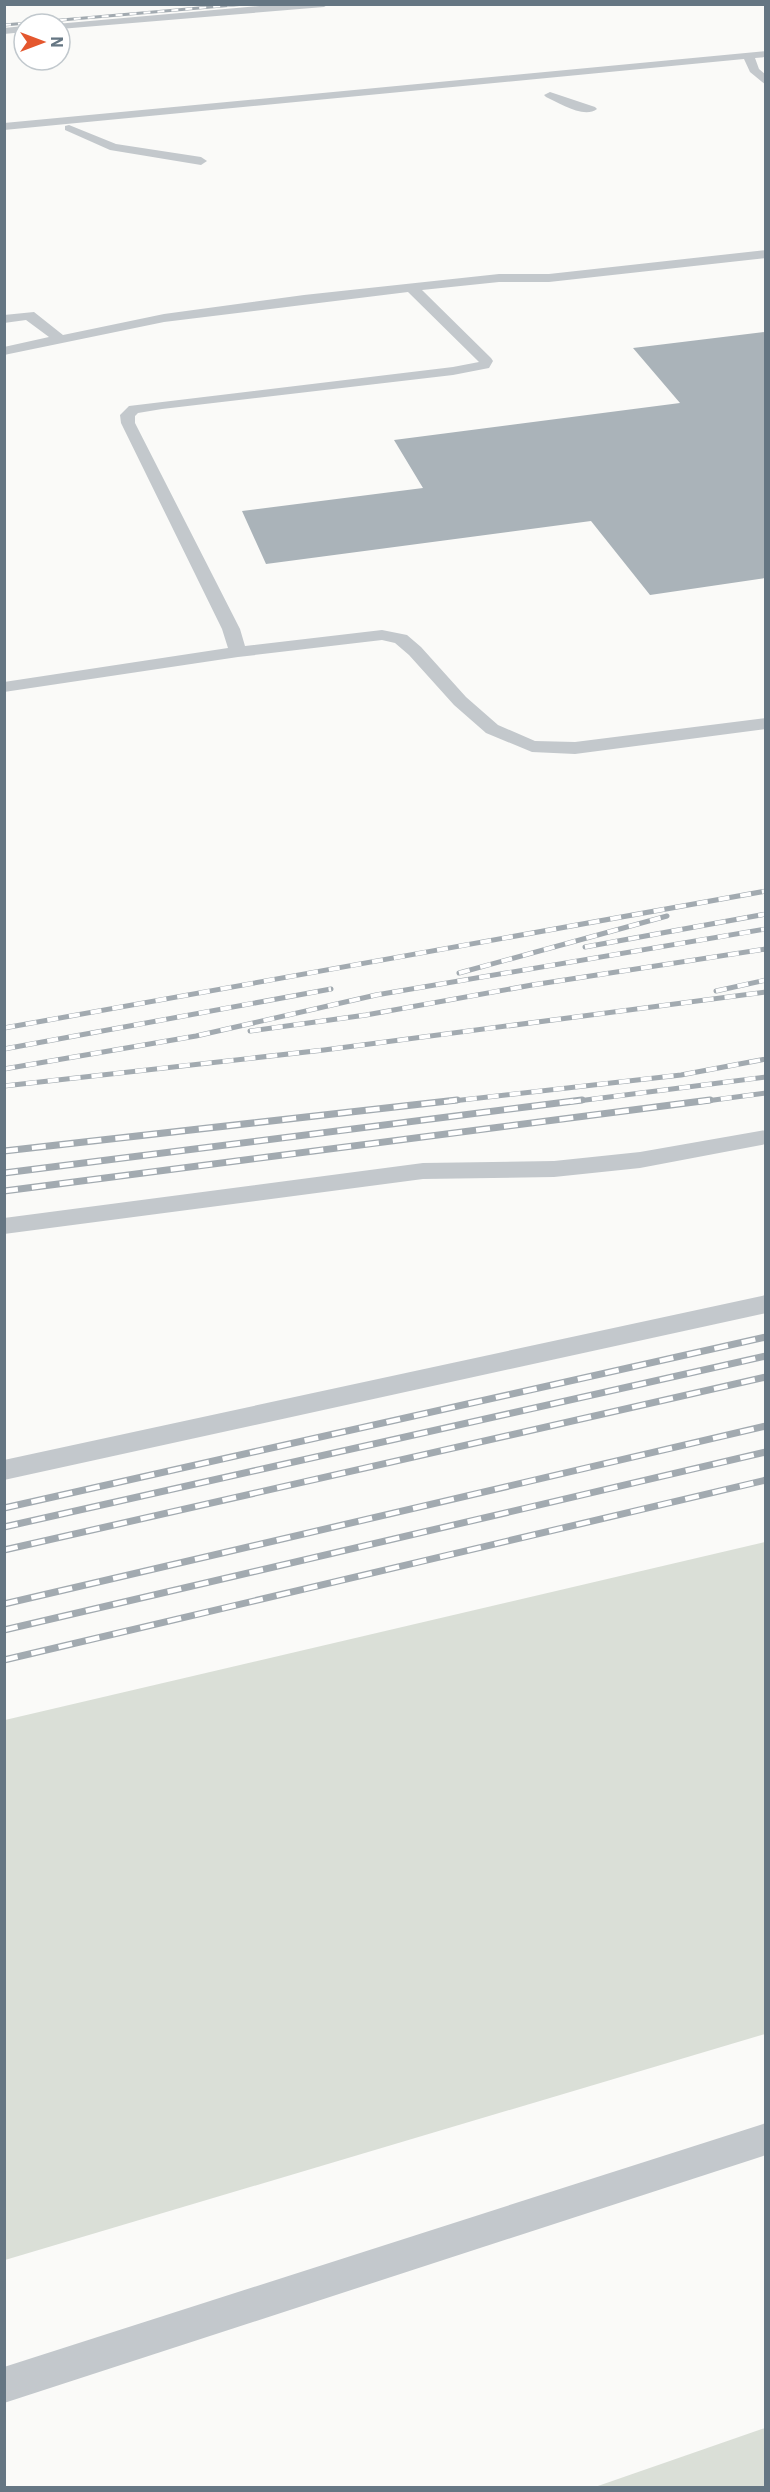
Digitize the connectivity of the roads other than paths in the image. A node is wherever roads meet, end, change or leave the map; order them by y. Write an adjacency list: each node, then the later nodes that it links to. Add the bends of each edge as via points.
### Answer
1 (324, 4): 2 (lane)
2 (72, 25)
3 (765, 54): 4 (lane)
4 (748, 55): 5 (lane); 6 (lane)
5 (765, 82)
6 (392, 90): 9 (lane); 10 (lane, via 370,96)
7 (550, 94): 8 (lane)
8 (591, 109)
9 (4, 127)
10 (69, 128): 11 (lane); 12 (lane, via 114,147)
11 (4, 139)
12 (201, 161)
13 (765, 243): 15 (lane, via 550,267)
14 (765, 254): 15 (lane, via 549,278)
15 (499, 279): 16 (lane)
16 (412, 288): 20 (lane, via 164,318); 22 (lane, via 486,361 484,365 162,405 127,415 231,629)
17 (4, 305): 18 (lane)
18 (29, 315): 19 (lane); 20 (lane)
19 (4, 319)
20 (61, 340): 21 (lane)
21 (4, 351)
22 (238, 652): 23 (lane); 24 (lane, via 382,635 401,639 492,729 532,746 575,747)
23 (4, 687)
24 (765, 723)
25 (765, 1137): 26 (lane, via 640,1160 554,1169 423,1172)
26 (4, 1226)
27 (765, 1304): 28 (lane)
28 (4, 1470)
29 (765, 2139): 30 (lane)
30 (4, 2385)

